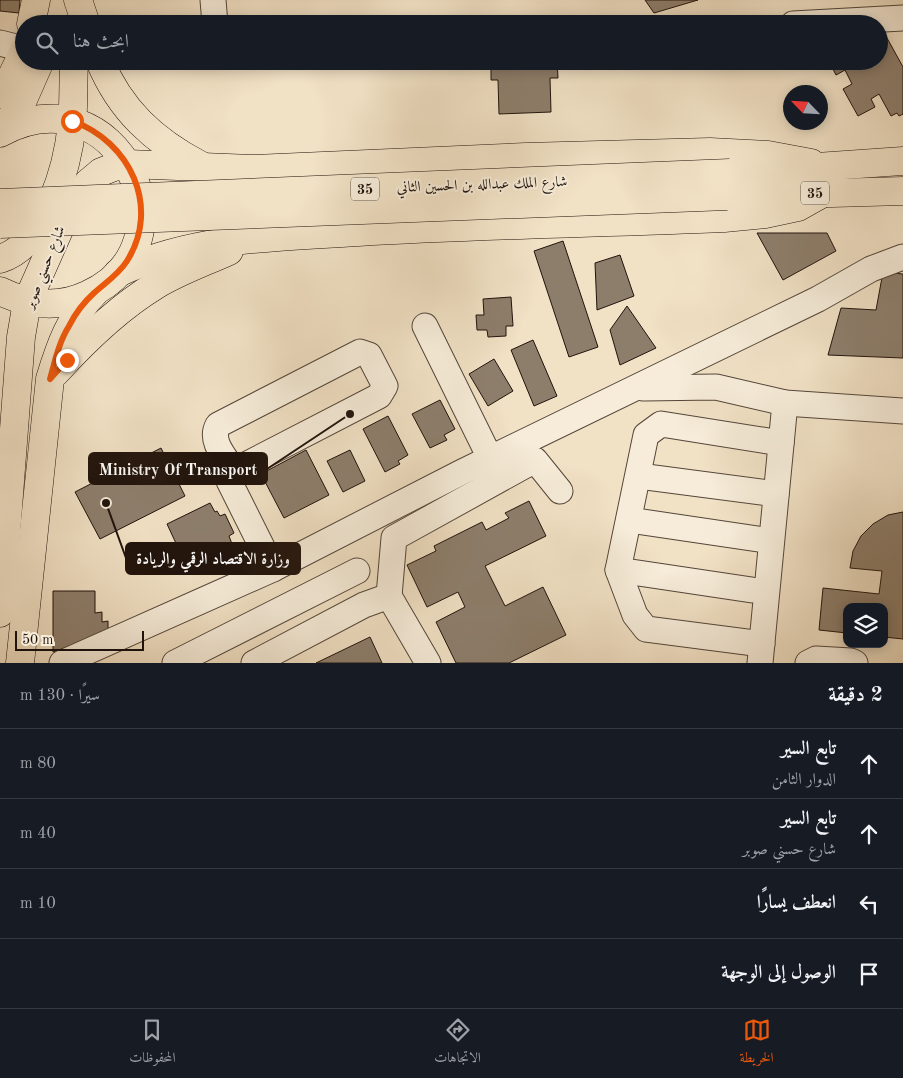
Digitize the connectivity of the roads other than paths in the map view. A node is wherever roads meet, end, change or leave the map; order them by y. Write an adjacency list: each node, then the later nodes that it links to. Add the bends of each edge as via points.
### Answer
1 (36, 0): 5 (main road)
2 (50, 0): 6 (main road)
3 (77, 0): 7 (main road); 8 (main road)
4 (213, 0): 9 (street)
5 (33, 15)
6 (49, 15)
7 (76, 15)
8 (83, 15)
9 (214, 15)
10 (903, 18): 11 (street)
11 (888, 19)
12 (0, 43): 13 (street)
13 (15, 47)
14 (15, 70): 18 (main road)
15 (36, 70): 20 (main road, via 22,102)
16 (74, 70): 19 (main road)
17 (104, 70): 24 (main road, via 118,97 143,127 170,148)
18 (0, 94)
19 (72, 121): 20 (main road, via 41,119 20,123); 22 (main road, via 87,126 110,142); 33 (main road, via 64,167 36,232 28,242)
20 (1, 133)
21 (903, 161): 23 (main road, شارع الملك عبدالله بن الحسين الثاني / 35)
22 (128, 164): 24 (main road, شارع حسني صوبر); 34 (main road, via 140,196 141,223 133,250); 37 (main road, شارع حسني صوبر, via 101,172 77,196 57,232)
23 (826, 166): 24 (main road, شارع حسني صوبر, via 768,155 710,152 252,169); 25 (main road, شارع الملك عبدالله بن الحسين الثاني / 35)
24 (211, 167): 31 (main road, via 200,184 196,203 198,221)
25 (728, 184): 27 (main road, شارع الملك عبدالله بن الحسين الثاني / 35); 28 (main road, شارع الملك عبدالله بن الحسين الثاني / 35, bridge); 29 (main road, شارع الملك عبدالله بن الحسين الثاني / 35, bridge)
26 (903, 191): 27 (main road, شارع الملك عبدالله بن الحسين الثاني / 35)
27 (823, 193): 30 (main road, via 798,207 732,217 389,230)
28 (0, 203)
29 (0, 224)
30 (253, 240): 31 (main road); 41 (main road, via 157,284 129,302 82,343)
31 (218, 242): 34 (main road, via 154,257)
32 (903, 257): 42 (street, via 871,269 818,299)
33 (0, 259)
34 (118, 273): 36 (main road)
35 (0, 291): 37 (main road)
36 (95, 292): 37 (main road, via 56,304); 41 (main road, via 61,340)
37 (28, 302): 40 (main road, شارع حسني صوبر)
38 (425, 326): 46 (street)
39 (0, 352): 40 (main road)
40 (18, 378): 55 (main road, شارع حسني صوبر)
41 (50, 379): 61 (main road)
42 (635, 388): 43 (street, via 716,387); 46 (street)
43 (785, 403): 44 (street); 45 (street)
44 (903, 411)
45 (781, 443): 48 (street, via 661,424 646,435); 50 (street)
46 (490, 458): 53 (street)
47 (234, 471): 47 (street, via 214,439 218,425 360,352 369,355 385,386 380,396); 53 (street, via 229,481)
48 (639, 476): 50 (street); 51 (street)
49 (560, 491): 57 (street, via 535,460 394,538)
50 (776, 494): 60 (street)
51 (629, 520): 52 (street); 54 (street)
52 (758, 539)
53 (273, 569): 62 (street)
54 (618, 570): 56 (street); 60 (street, via 635,615 646,628)
55 (1, 584): 59 (main road, شارع حسني صوبر)
56 (752, 590)
57 (389, 596): 58 (street); 65 (street)
58 (364, 605): 63 (street, via 351,574); 64 (street)
59 (0, 613)
60 (761, 654)
61 (20, 663)
62 (62, 663)
63 (175, 663)
64 (254, 663)
65 (428, 663)
66 (808, 663): 67 (street, via 816,659)
67 (855, 663)

